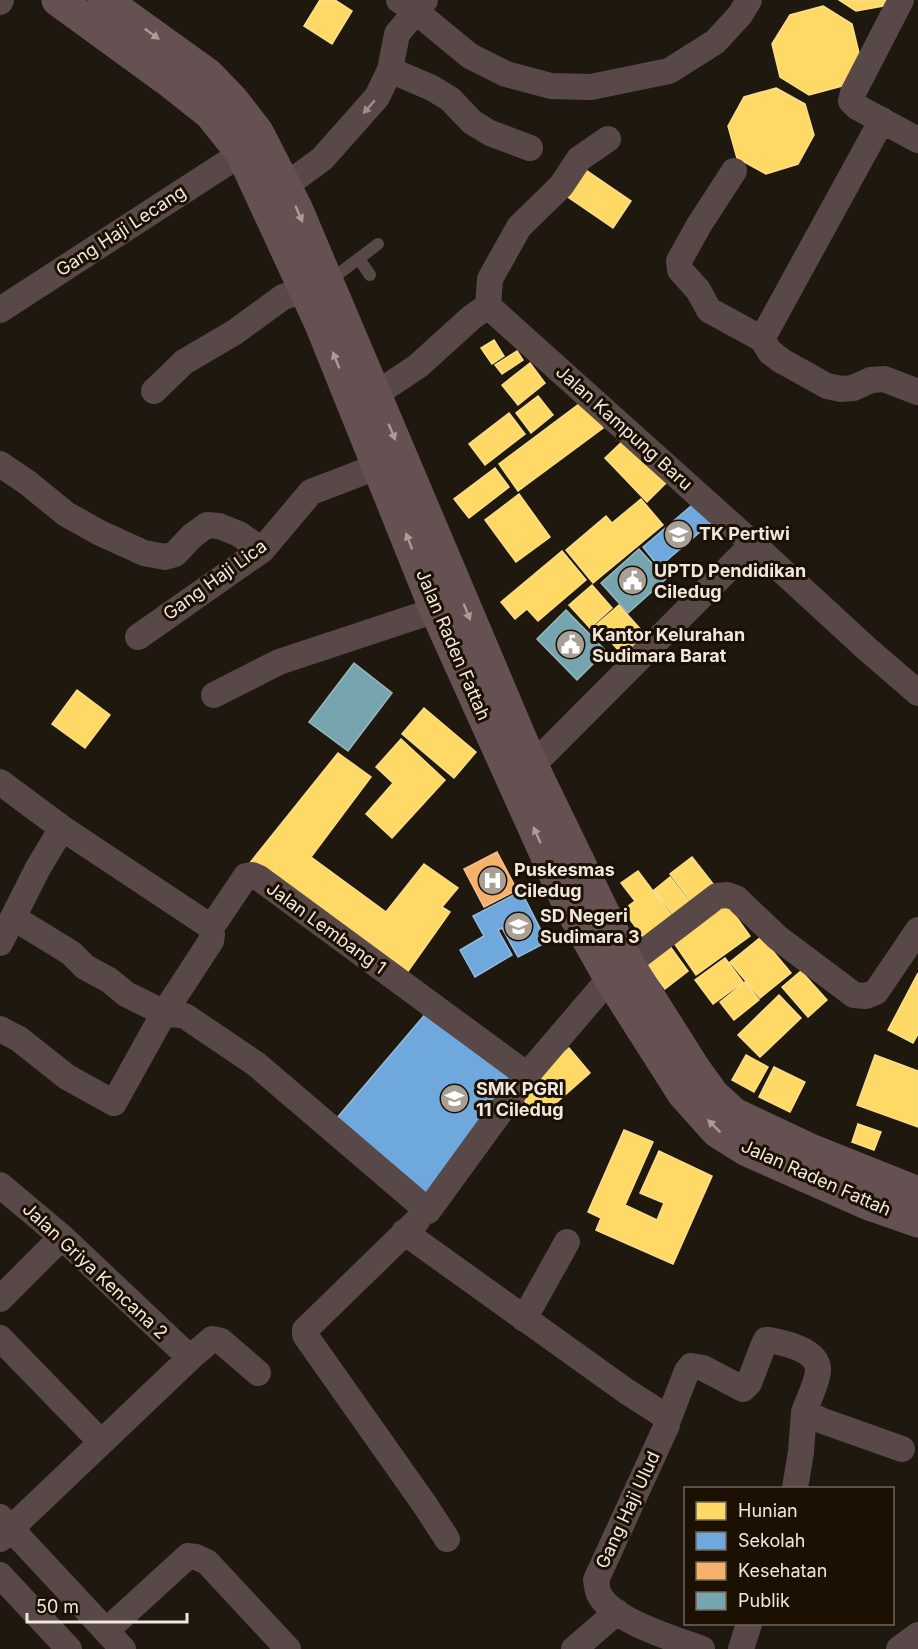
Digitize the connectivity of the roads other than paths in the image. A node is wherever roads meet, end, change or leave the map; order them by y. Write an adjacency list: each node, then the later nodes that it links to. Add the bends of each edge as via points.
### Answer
1 (58, 0): 11 (main road, Jalan Raden Fattah, via 210,113)
2 (104, 0): 13 (main road, Jalan Raden Fattah, one-way to 13, via 208,75 257,132)
3 (749, 0): 5 (street, via 715,42 669,71 591,87 551,86 506,74 470,56)
4 (901, 0): 7 (street, via 851,101)
5 (409, 12): 6 (street)
6 (390, 70): 10 (street, via 441,94 490,133); 13 (street, one-way to 13, via 377,97 352,126 322,159)
7 (882, 120): 9 (street); 20 (street)
8 (608, 139): 18 (street, via 579,159 561,186 519,227 490,279)
9 (918, 140)
10 (530, 148)
11 (242, 153): 17 (main road, Jalan Raden Fattah); 19 (street, Gang Haji Lecang)
12 (734, 171): 20 (street, via 683,252 680,270 709,310)
13 (285, 186): 17 (main road, Jalan Raden Fattah, one-way to 17)
14 (378, 244): 15 (lane)
15 (359, 259): 16 (lane); 17 (lane)
16 (369, 275)
17 (316, 286): 21 (street, via 283,297 184,362); 23 (main road, Jalan Raden Fattah); 25 (main road, Jalan Raden Fattah, one-way to 17)
18 (488, 306): 23 (street, via 418,366); 26 (street, Jalan Kampung Baru)
19 (0, 310)
20 (762, 339): 22 (street, via 782,361 827,386 853,388 884,379)
21 (154, 391)
22 (918, 392)
23 (376, 394): 32 (main road, Jalan Raden Fattah, one-way to 32)
24 (0, 464): 27 (street, via 66,514 144,553 165,557 175,554 207,525 239,534)
25 (379, 466): 27 (street, Gang Haji Lica, via 311,492); 28 (main road, Jalan Raden Fattah, one-way to 25)
26 (753, 544): 30 (street, Jalan Kampung Baru); 32 (street)
27 (262, 550): 29 (street, Gang Haji Lica)
28 (436, 610): 31 (street, via 279,662); 40 (main road, Jalan Raden Fattah, one-way to 28, via 569,905)
29 (138, 637)
30 (918, 693)
31 (214, 695)
32 (532, 766): 40 (main road, Jalan Raden Fattah)
33 (0, 782): 34 (street)
34 (62, 828): 35 (street); 36 (street, via 189,915)
35 (14, 918): 38 (street); 41 (street, via 71,953 126,994)
36 (210, 925): 41 (street, via 211,941); 43 (street, Jalan Lembang 1, via 246,876 259,878)
37 (918, 930): 39 (street)
38 (0, 943)
39 (911, 954): 40 (street, via 876,992 854,996 728,895 717,896)
40 (619, 971): 43 (street); 45 (main road, Jalan Raden Fattah, via 713,1095 734,1114 807,1149)
41 (164, 1013): 42 (street, via 114,1103 67,1077); 47 (street, via 185,1016 256,1064)
42 (0, 1029)
43 (527, 1076): 47 (street)
44 (0, 1185): 50 (street, Jalan Griya Kencana 2)
45 (873, 1191): 46 (main road, Jalan Raden Fattah); 48 (main road, Jalan Raden Fattah)
46 (918, 1193)
47 (428, 1211): 49 (street)
48 (918, 1221)
49 (404, 1232): 53 (street); 63 (street, via 305,1330 305,1335)
50 (62, 1237): 52 (street); 55 (street, Jalan Griya Kencana 2)
51 (567, 1242): 53 (street)
52 (0, 1299)
53 (524, 1319): 58 (street)
54 (0, 1338): 59 (street)
55 (190, 1358): 56 (street, via 217,1339); 59 (street)
56 (258, 1373)
57 (804, 1412): 58 (street, Gang Haji Ulud, via 818,1372 817,1362 809,1353 769,1340 743,1389 703,1368 691,1366); 60 (street); 61 (street)
58 (667, 1418): 65 (street, Gang Haji Ulud, via 596,1580 598,1593)
59 (101, 1442): 62 (street)
60 (902, 1449)
61 (795, 1487)
62 (4, 1528): 68 (street)
63 (447, 1539)
64 (0, 1575): 69 (street)
65 (617, 1612): 71 (street); 72 (street, Gang Haji Ulud, via 635,1624)
66 (748, 1625): 73 (street)
67 (918, 1635): 74 (street)
68 (114, 1640): 70 (street, via 188,1556 207,1562)
69 (69, 1649)
70 (288, 1649)
71 (574, 1649)
72 (702, 1649)
73 (741, 1649)
74 (899, 1649)

